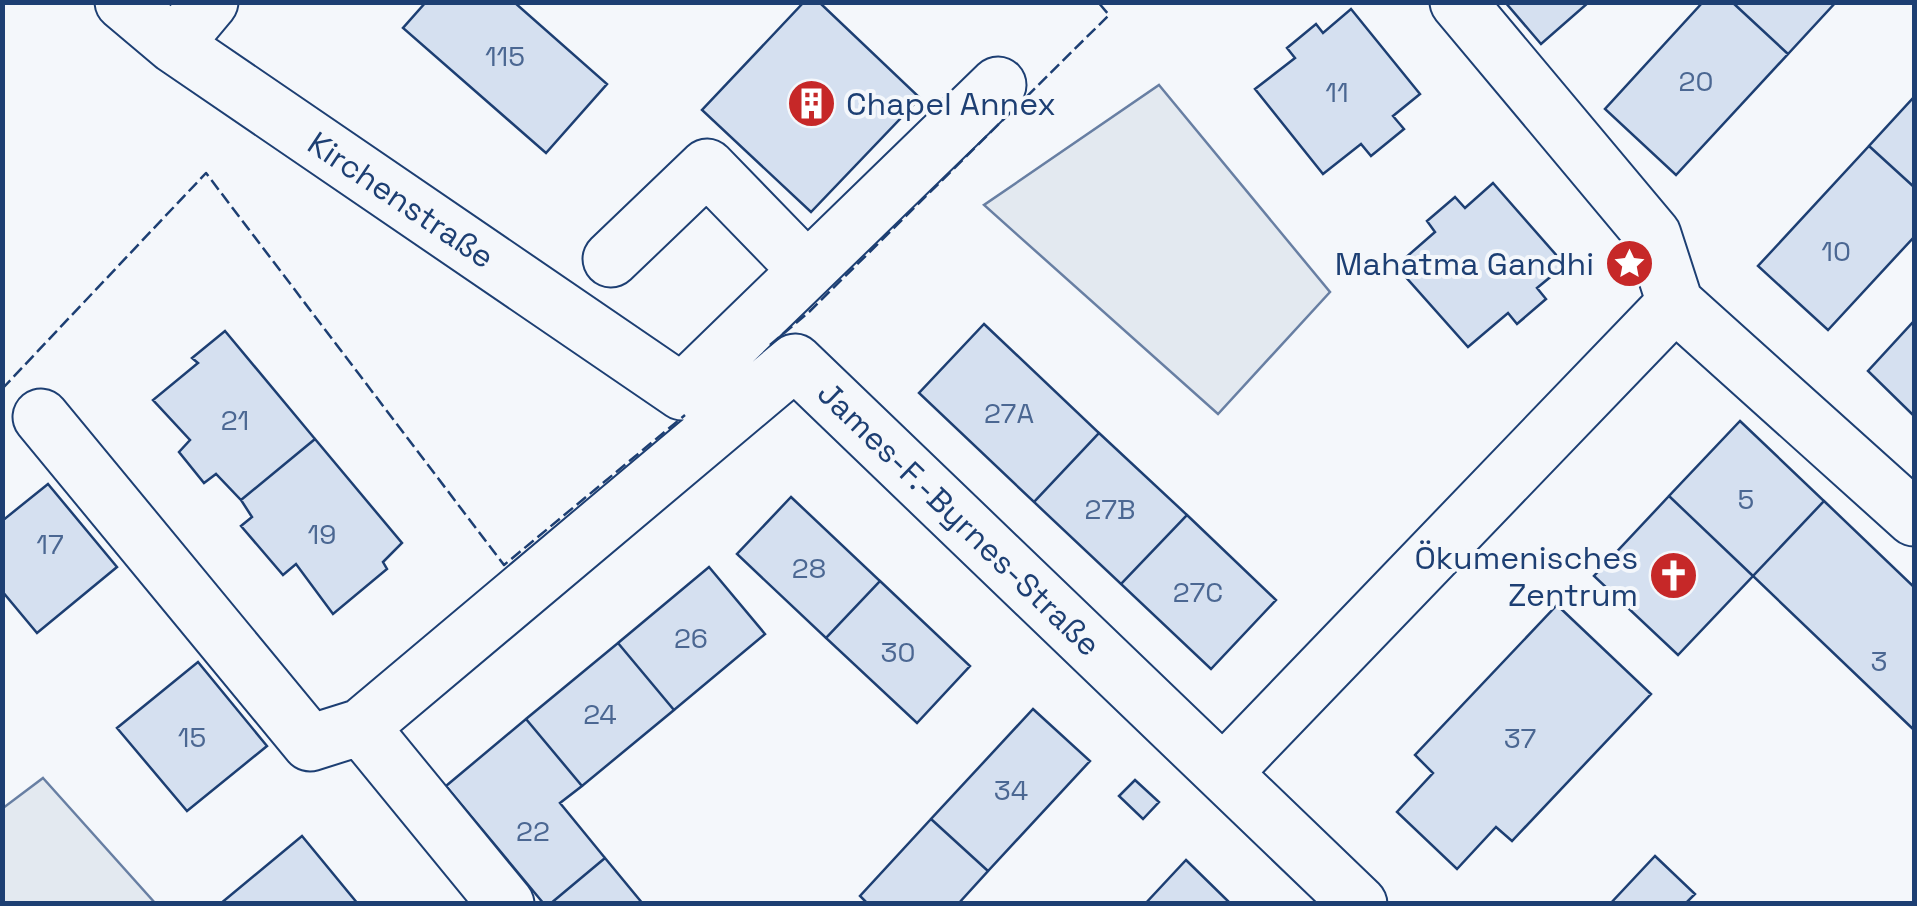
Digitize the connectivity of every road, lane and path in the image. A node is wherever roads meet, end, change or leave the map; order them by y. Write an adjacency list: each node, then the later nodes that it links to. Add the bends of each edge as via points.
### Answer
1 (123, 2): 4 (street, Kirchenstraße)
2 (210, 2): 4 (street)
3 (1458, 2): 8 (street, via 1652,235)
4 (174, 45): 7 (street, Kirchenstraße, via 682,392)
5 (998, 85): 7 (street)
6 (611, 259): 7 (street, via 707,166)
7 (808, 270)
8 (1660, 319): 10 (street); 12 (street)
9 (41, 417): 11 (street, James-F.-Byrnes-Straße, via 310,742)
10 (1914, 518)
11 (361, 726): 12 (street, James-F.-Byrnes-Straße, via 795,362); 13 (street)
12 (1224, 772): 14 (street, James-F.-Byrnes-Straße)
13 (506, 904)
14 (1359, 904)

